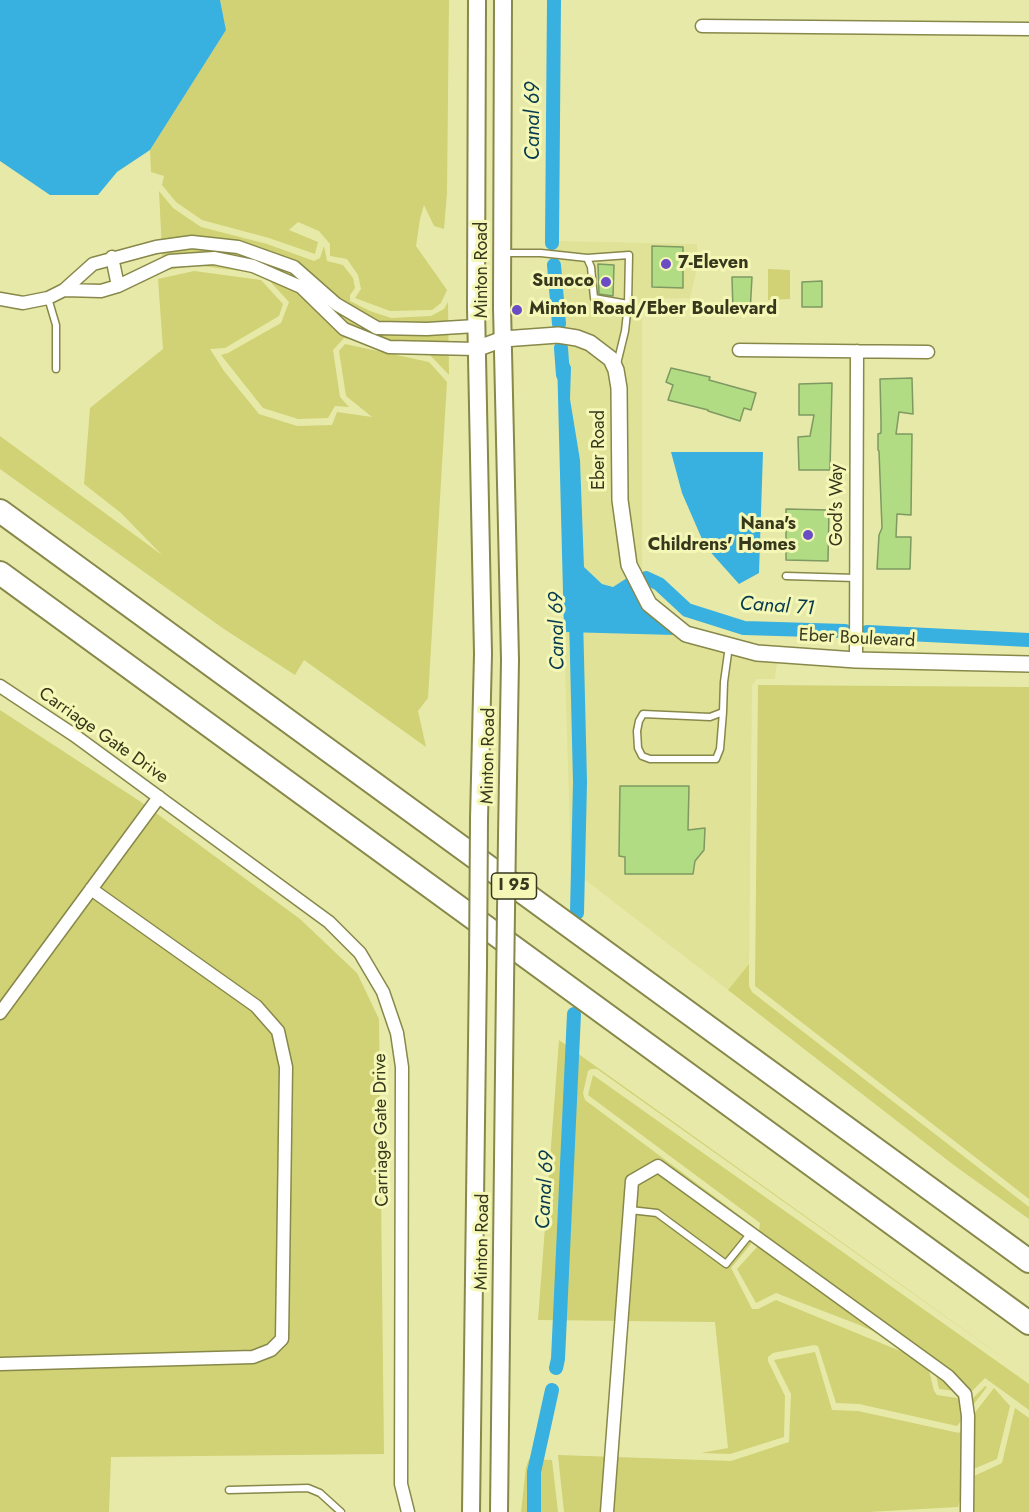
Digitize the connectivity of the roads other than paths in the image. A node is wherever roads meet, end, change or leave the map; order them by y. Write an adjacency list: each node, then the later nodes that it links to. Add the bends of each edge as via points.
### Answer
1 (477, 0): 18 (main road, Minton Road)
2 (503, 0): 7 (main road, Minton Road)
3 (702, 26): 4 (street)
4 (1029, 30)
5 (238, 246): 6 (street, via 192,242); 10 (street); 17 (street, via 294,267)
6 (156, 247): 8 (street); 11 (street)
7 (502, 253): 9 (lane); 19 (main road, Minton Road)
8 (112, 258): 12 (street); 13 (street, via 93,264)
9 (587, 258): 16 (lane, via 594,298); 16 (lane, via 629,255)
10 (234, 262): 11 (street, via 214,258); 17 (street, via 300,287)
11 (165, 264): 12 (street)
12 (118, 286): 13 (street, via 101,291)
13 (64, 290): 14 (street)
14 (48, 298): 15 (street, via 23,303); 24 (lane, via 56,325)
15 (0, 299)
16 (628, 304): 25 (lane)
17 (332, 308): 18 (street, via 377,328); 20 (street, via 344,329 389,347)
18 (476, 326): 19 (street); 20 (main road, Minton Road)
19 (503, 339): 20 (street); 25 (street, via 558,335 577,338 611,359); 48 (main road, Minton Road, bridge, via 510,660)
20 (476, 349): 47 (main road, Minton Road, bridge, via 483,654)
21 (739, 350): 22 (street)
22 (857, 351): 23 (street); 29 (street, God's Way)
23 (928, 352)
24 (56, 369)
25 (616, 370): 30 (street, Eber Road, via 620,500 629,565 648,604)
26 (0, 511): 41 (highway, I 95)
27 (0, 573): 42 (highway, I 95)
28 (786, 576): 29 (lane)
29 (856, 578): 32 (street, God's Way)
30 (686, 634): 31 (street, Eber Boulevard)
31 (729, 645): 32 (street, Eber Boulevard, via 757,653); 35 (lane)
32 (856, 660): 33 (street, Eber Boulevard)
33 (1029, 664)
34 (0, 686): 36 (street, Carriage Gate Drive)
35 (723, 712): 35 (lane, via 710,717 643,714 637,731 638,748 642,756 650,759 716,759)
36 (159, 797): 37 (street); 46 (street, Carriage Gate Drive, via 329,922 360,953 383,992 394,1023 402,1067 402,1484)
37 (91, 890): 38 (street); 43 (street, via 256,1006 278,1031 286,1067 282,1339 271,1350 253,1357)
38 (0, 1012)
39 (630, 1210): 40 (lane, via 657,1213 726,1264); 40 (street, via 632,1181 658,1166); 49 (street)
40 (751, 1233): 50 (street, via 948,1376 965,1394)
41 (1029, 1261)
42 (1029, 1323)
43 (0, 1364)
44 (229, 1491): 45 (lane, via 308,1488 320,1493)
45 (341, 1512)
46 (408, 1512)
47 (471, 1512)
48 (499, 1512)
49 (607, 1512)
50 (967, 1512)

